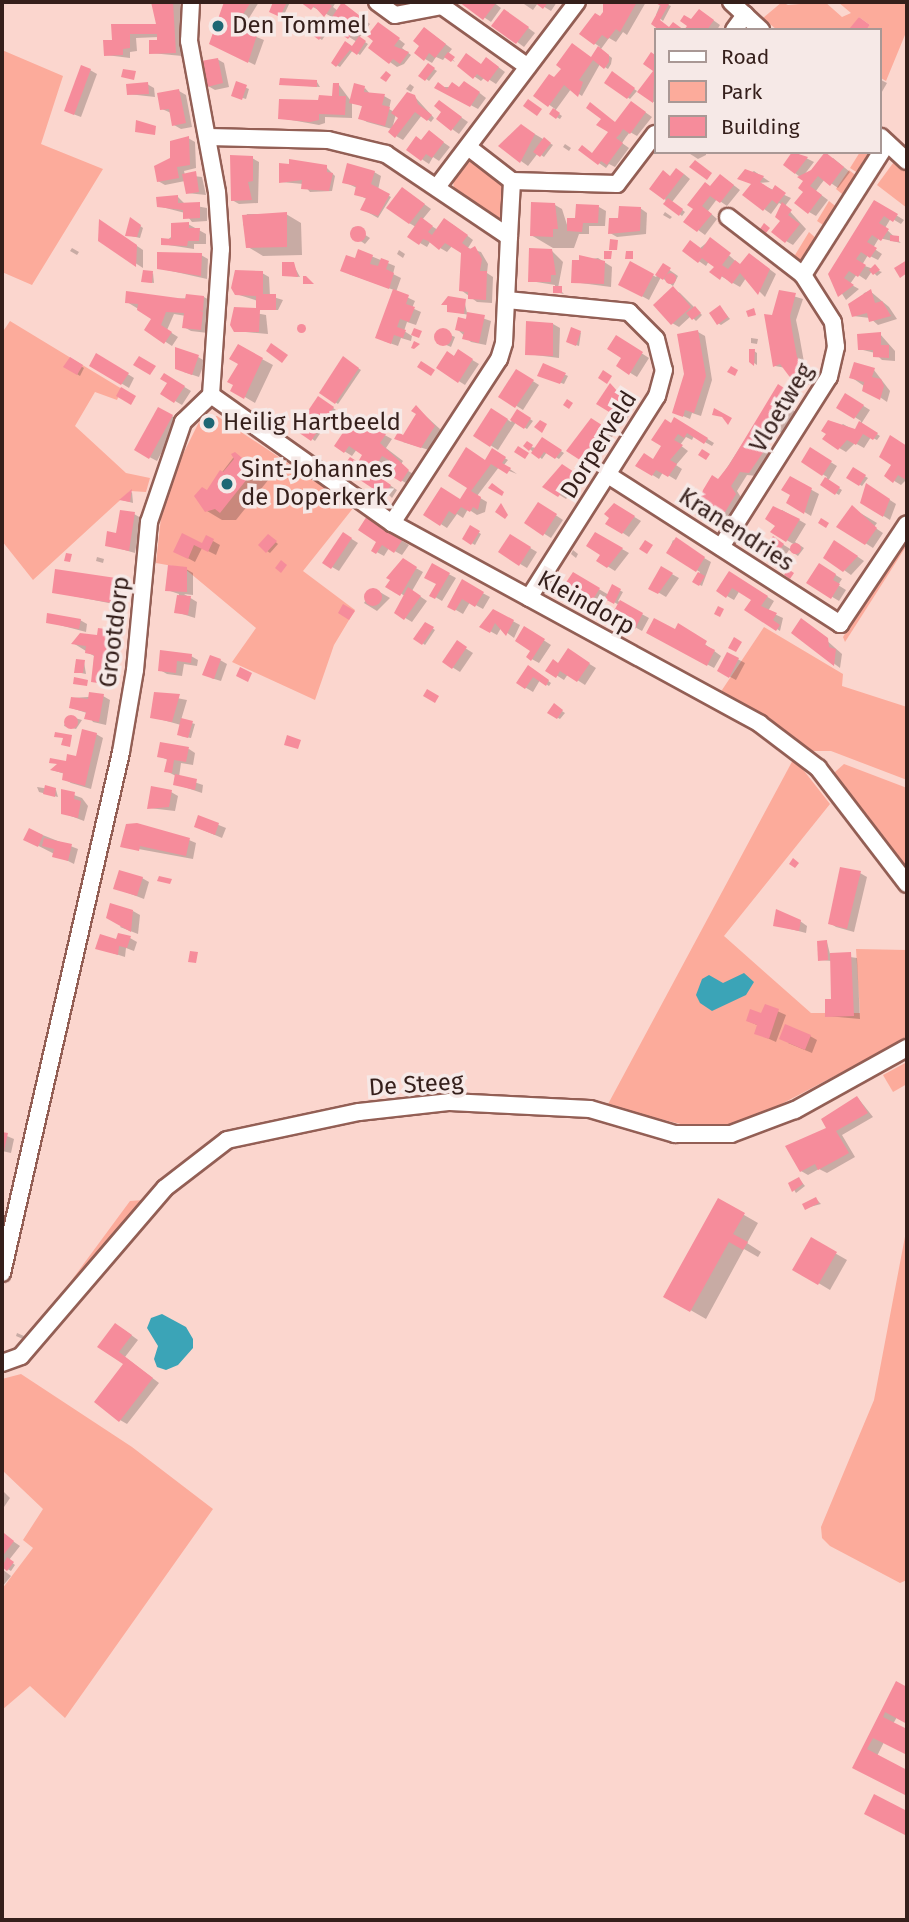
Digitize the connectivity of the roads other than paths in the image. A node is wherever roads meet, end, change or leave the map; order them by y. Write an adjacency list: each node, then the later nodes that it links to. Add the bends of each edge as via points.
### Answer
1 (191, 2): 11 (street, via 189,41)
2 (577, 2): 9 (street)
3 (730, 2): 6 (street)
4 (380, 3): 5 (street, via 395,15)
5 (444, 4): 9 (street)
6 (745, 15): 7 (street); 8 (street)
7 (735, 28)
8 (759, 28)
9 (528, 67): 13 (street)
10 (654, 135): 16 (street, via 617,184)
11 (209, 137): 17 (street, via 328,140 363,146 386,154); 22 (street, via 221,249)
12 (883, 139): 15 (street)
13 (468, 147): 16 (street); 17 (street)
14 (874, 154): 20 (street)
15 (907, 161)
16 (512, 181): 19 (street)
17 (437, 187): 19 (street)
18 (728, 217): 20 (street, Vloetweg)
19 (509, 237): 21 (street)
20 (803, 275): 26 (street, Vloetweg, via 833,322 833,367)
21 (507, 300): 23 (street, Dorperveld, via 610,306 629,312 656,339 664,370 657,396); 24 (street, via 499,359)
22 (211, 395): 24 (street, Kleindorp); 30 (street, Grootdorp, via 183,422 149,522 135,670 121,752)
23 (608, 475): 26 (street, Kranendries); 27 (street, Dorperveld)
24 (392, 523): 27 (street, Kleindorp)
25 (907, 524): 26 (street, Kranendries, via 840,624)
26 (721, 547)
27 (529, 598): 28 (street, Kleindorp, via 760,724 805,756)
28 (907, 884)
29 (907, 1048): 31 (street, De Steeg, via 795,1110 731,1134 675,1133 590,1109 450,1102 359,1112 227,1140 165,1188 21,1356)
30 (2, 1273)
31 (2, 1363)

